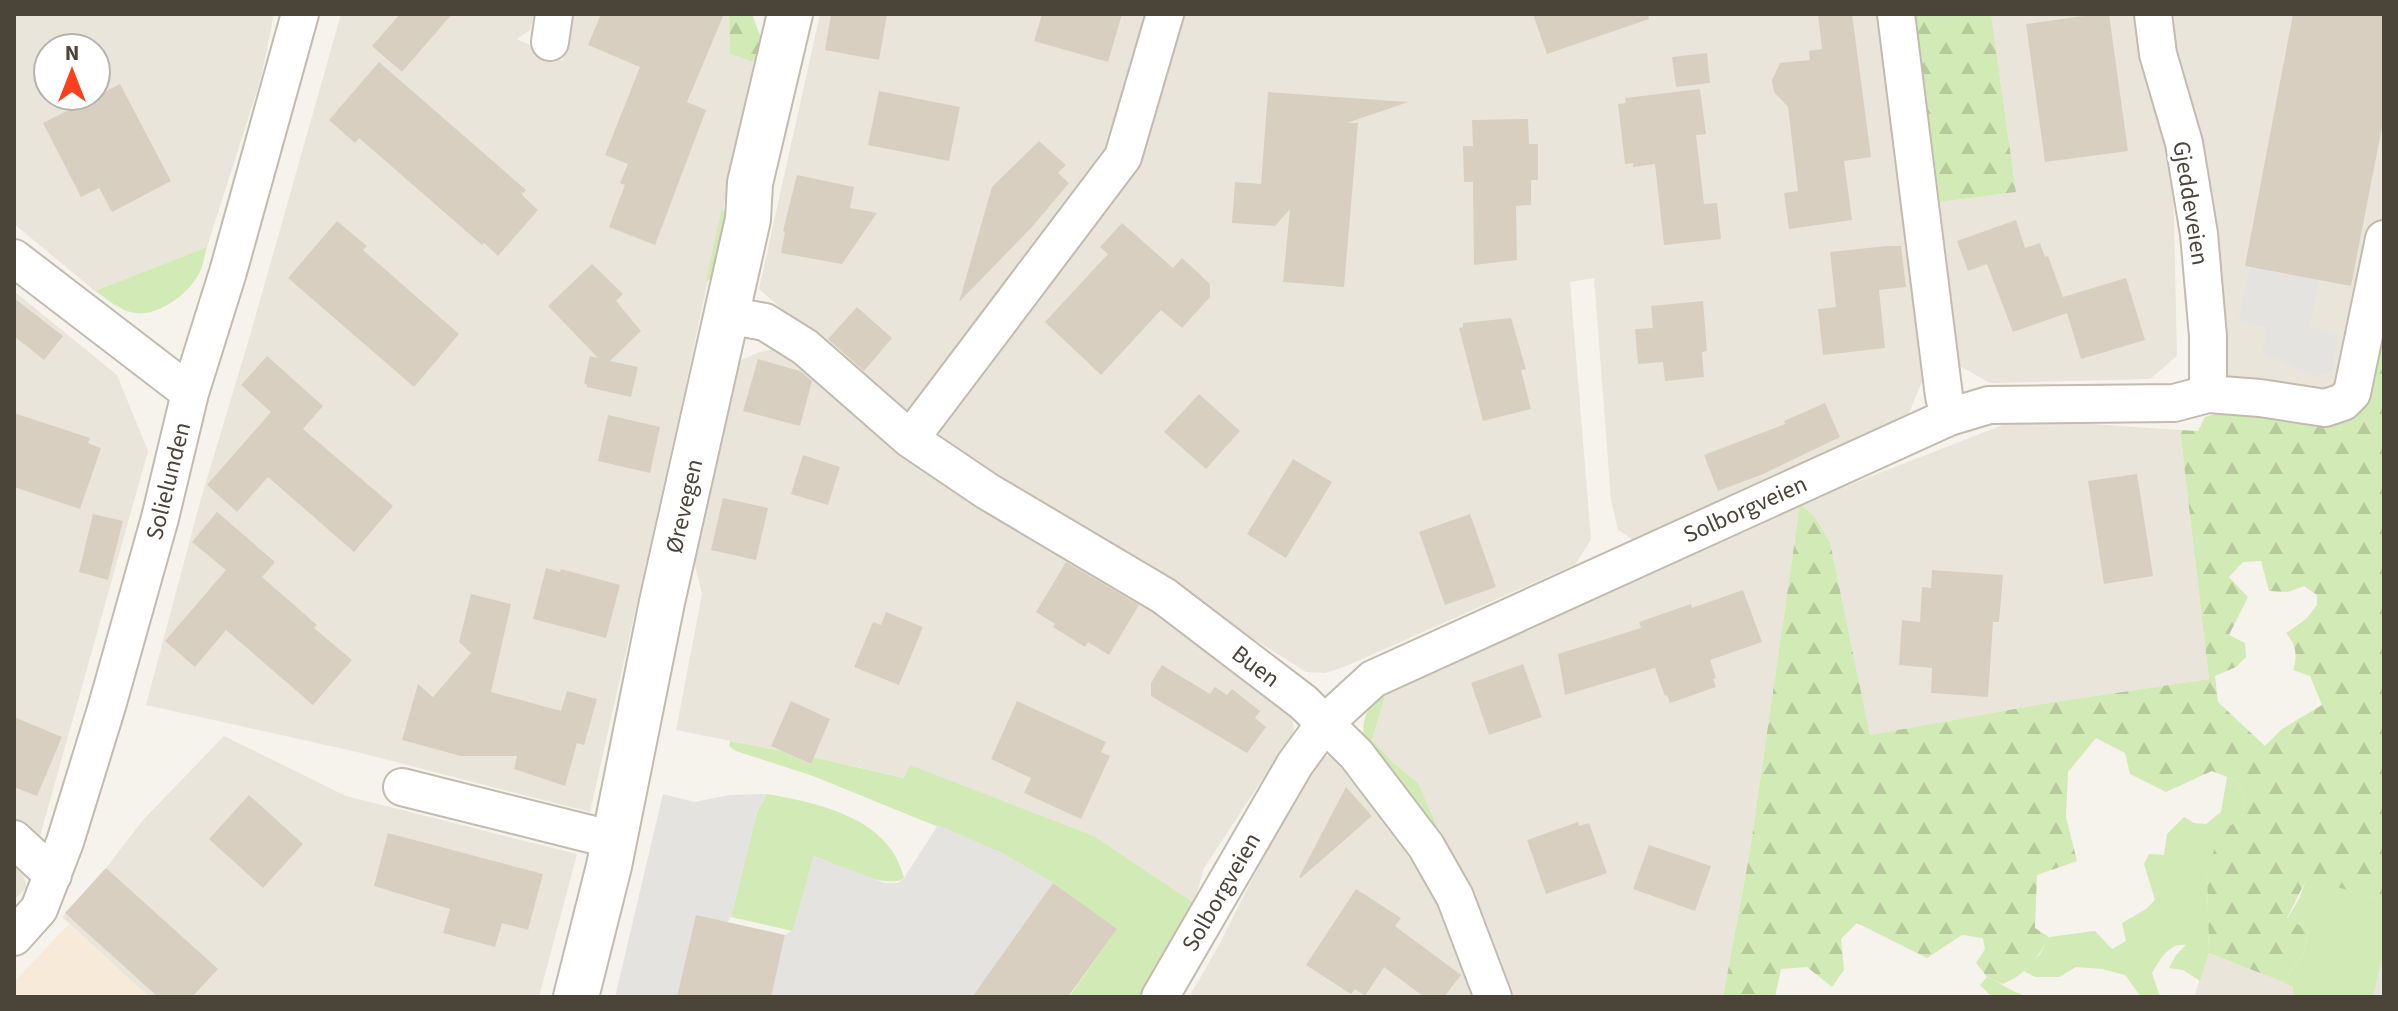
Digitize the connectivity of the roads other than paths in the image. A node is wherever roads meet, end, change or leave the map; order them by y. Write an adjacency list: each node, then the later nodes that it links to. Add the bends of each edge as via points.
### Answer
1 (300, 14): 9 (street, Solielunden)
2 (790, 14): 8 (street, Ørevegen, via 750,183 748,219)
3 (1165, 14): 12 (street, via 1123,157)
4 (1896, 14): 11 (street)
5 (2153, 14): 10 (street, Gjeddeveien, via 2199,234)
6 (2384, 239): 10 (street, Solborgveien, via 2352,393 2343,402 2325,408)
7 (14, 258): 9 (street)
8 (727, 315): 12 (street, Buen, via 765,322 805,347); 16 (street, Ørevegen)
9 (190, 393): 17 (street, Solielunden, via 111,691)
10 (2208, 394): 11 (street, Solborgveien, via 2174,403 1989,405)
11 (1949, 417): 13 (street, Solborgveien, via 1373,679)
12 (910, 439): 13 (street, Buen, via 1164,596)
13 (1325, 723): 20 (street, Solborgveien, via 1295,764); 21 (street, Buen, via 1356,754 1426,846 1455,897)
14 (402, 787): 16 (street)
15 (14, 839): 17 (street)
16 (614, 840): 19 (street, Ørevegen)
17 (53, 875): 18 (street, Solielunden, via 39,909)
18 (14, 937)
19 (576, 997)
20 (1160, 997)
21 (1493, 997)

